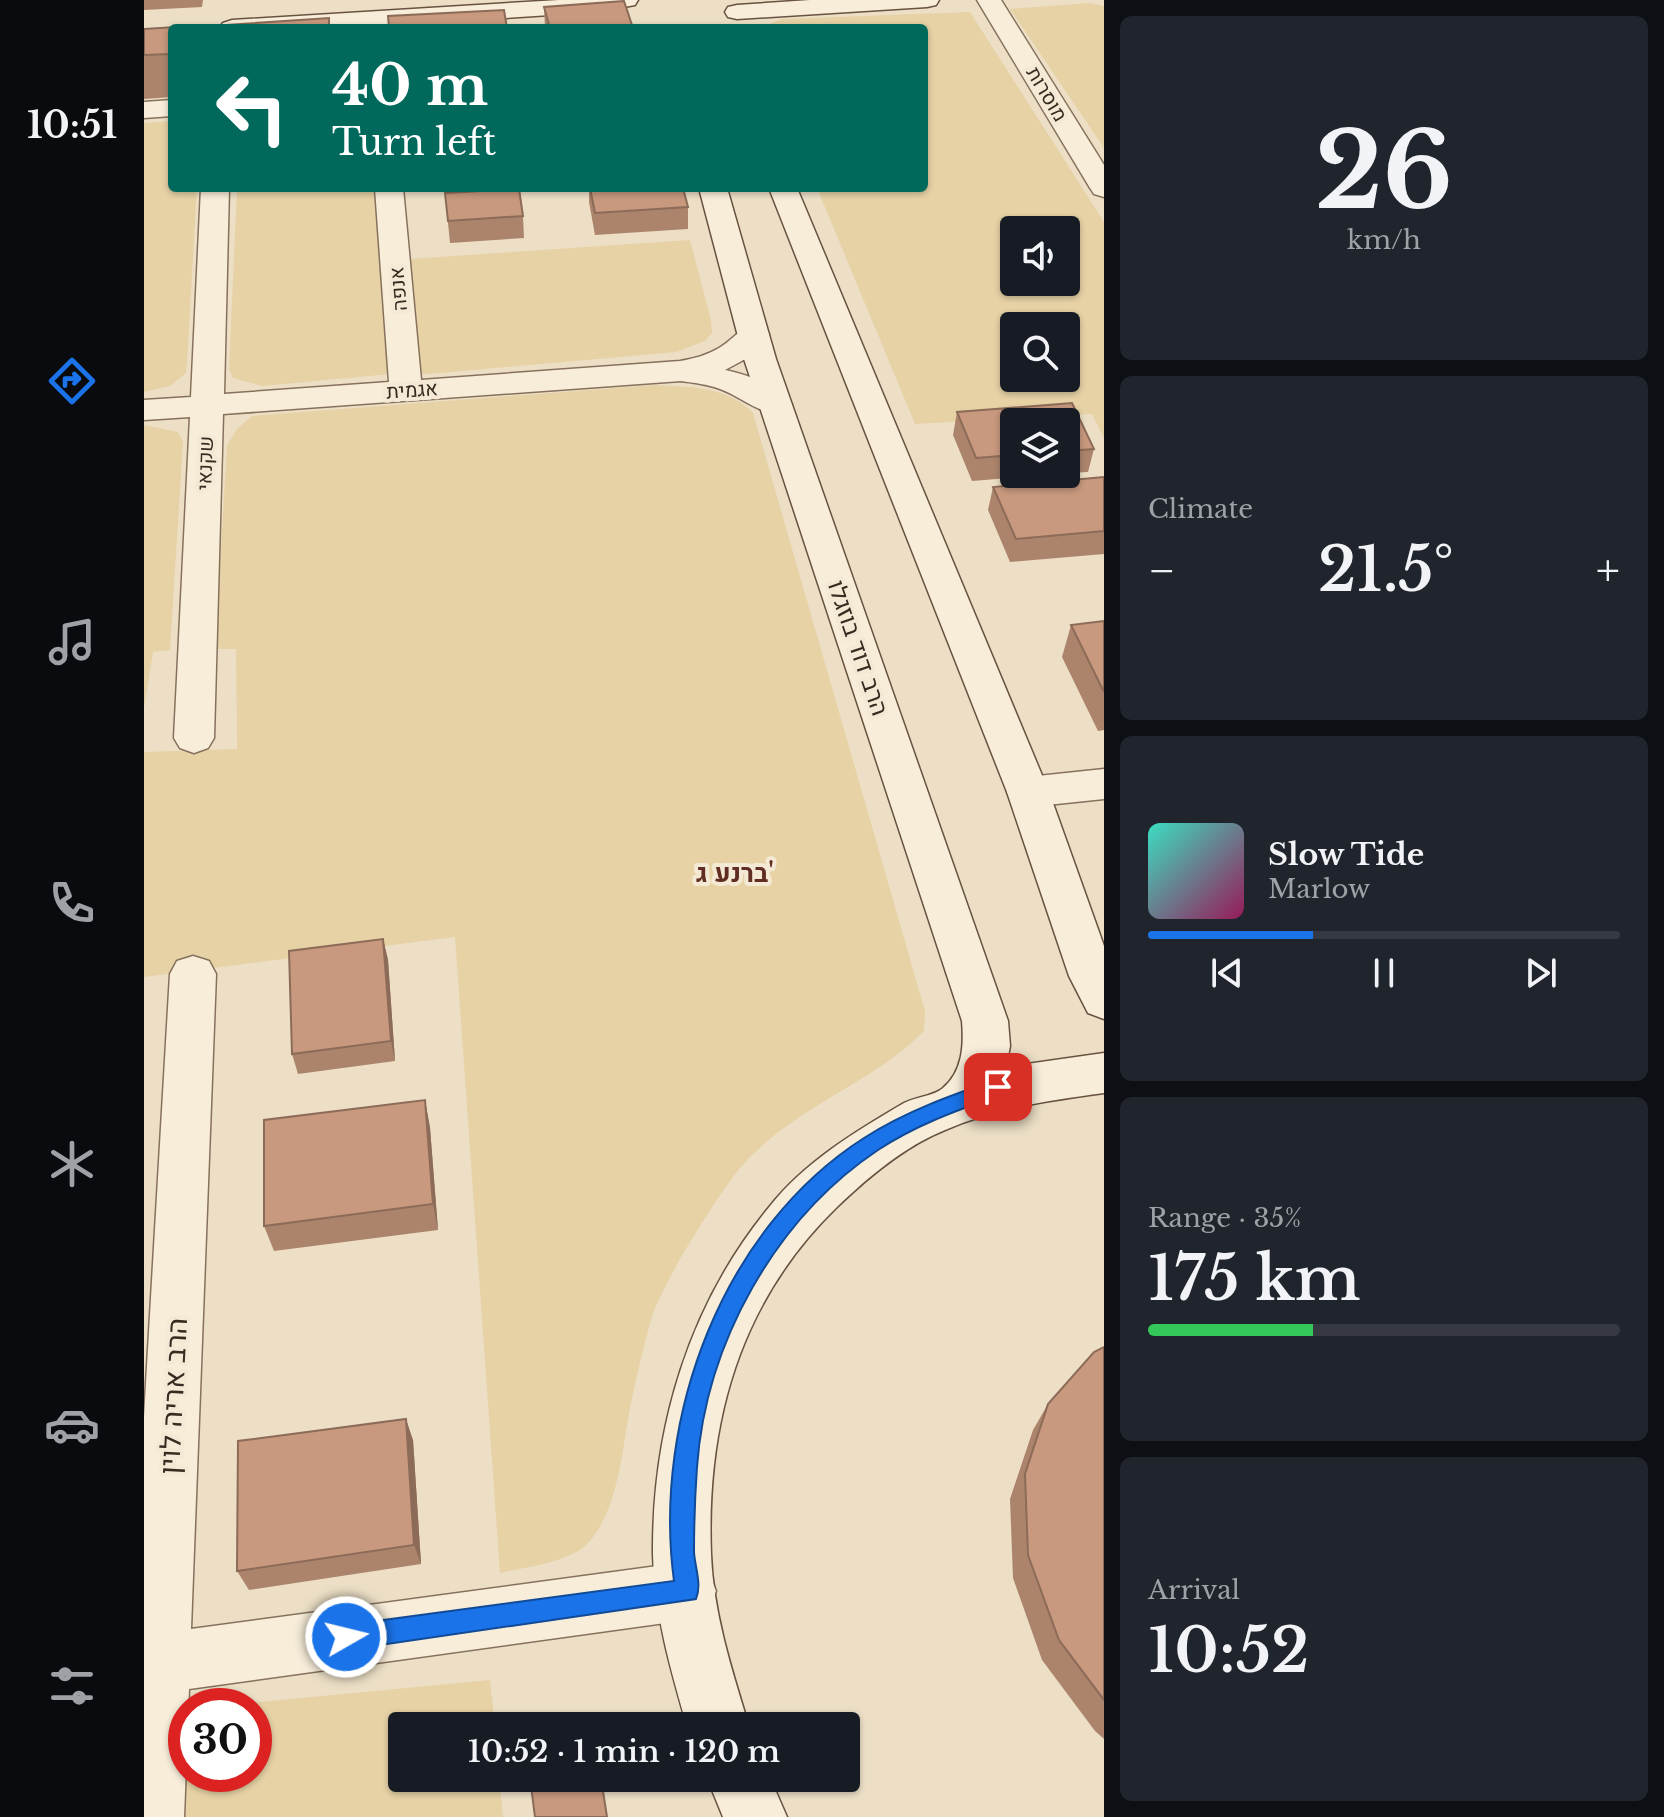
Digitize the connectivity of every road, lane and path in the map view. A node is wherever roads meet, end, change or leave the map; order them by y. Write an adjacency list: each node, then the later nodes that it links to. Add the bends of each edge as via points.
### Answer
1 (927, 0): 4 (street)
2 (989, 0): 9 (street, מוסרות)
3 (630, 10): 5 (street, via 597,5); 6 (street)
4 (730, 13)
5 (295, 24)
6 (474, 24)
7 (168, 108): 8 (street)
8 (144, 110)
9 (1104, 188)
10 (215, 192): 17 (street, שקנאי)
11 (389, 192): 16 (street, אנפה)
12 (714, 192): 14 (street, הרב דוד בוזגלו)
13 (785, 192): 22 (street)
14 (753, 334): 15 (street, אגמית, via 730,357); 18 (street, הרב דוד בוזגלו)
15 (680, 371): 16 (street, אגמית); 18 (street, אגמית, via 734,382)
16 (406, 391): 17 (street, אגמית)
17 (207, 405): 19 (street, אגמית); 20 (street, שקנאי)
18 (775, 405): 26 (street, הרב דוד בוזגלו, via 985,1021 989,1050)
19 (144, 410)
20 (194, 738)
21 (1104, 784): 22 (street)
22 (1028, 792): 24 (street)
23 (193, 974): 28 (street, הרב אריה לוין)
24 (1104, 1000)
25 (1104, 1073): 26 (street, via 998,1087)
26 (961, 1101): 27 (street, via 871,1144 815,1189 768,1244 729,1308 701,1382 685,1465 682,1554)
27 (687, 1591): 28 (street); 29 (street, via 696,1650)
28 (152, 1664): 31 (street, הרב אריה לוין)
29 (714, 1712)
30 (744, 1792): 32 (street)
31 (152, 1817)
32 (755, 1817)

